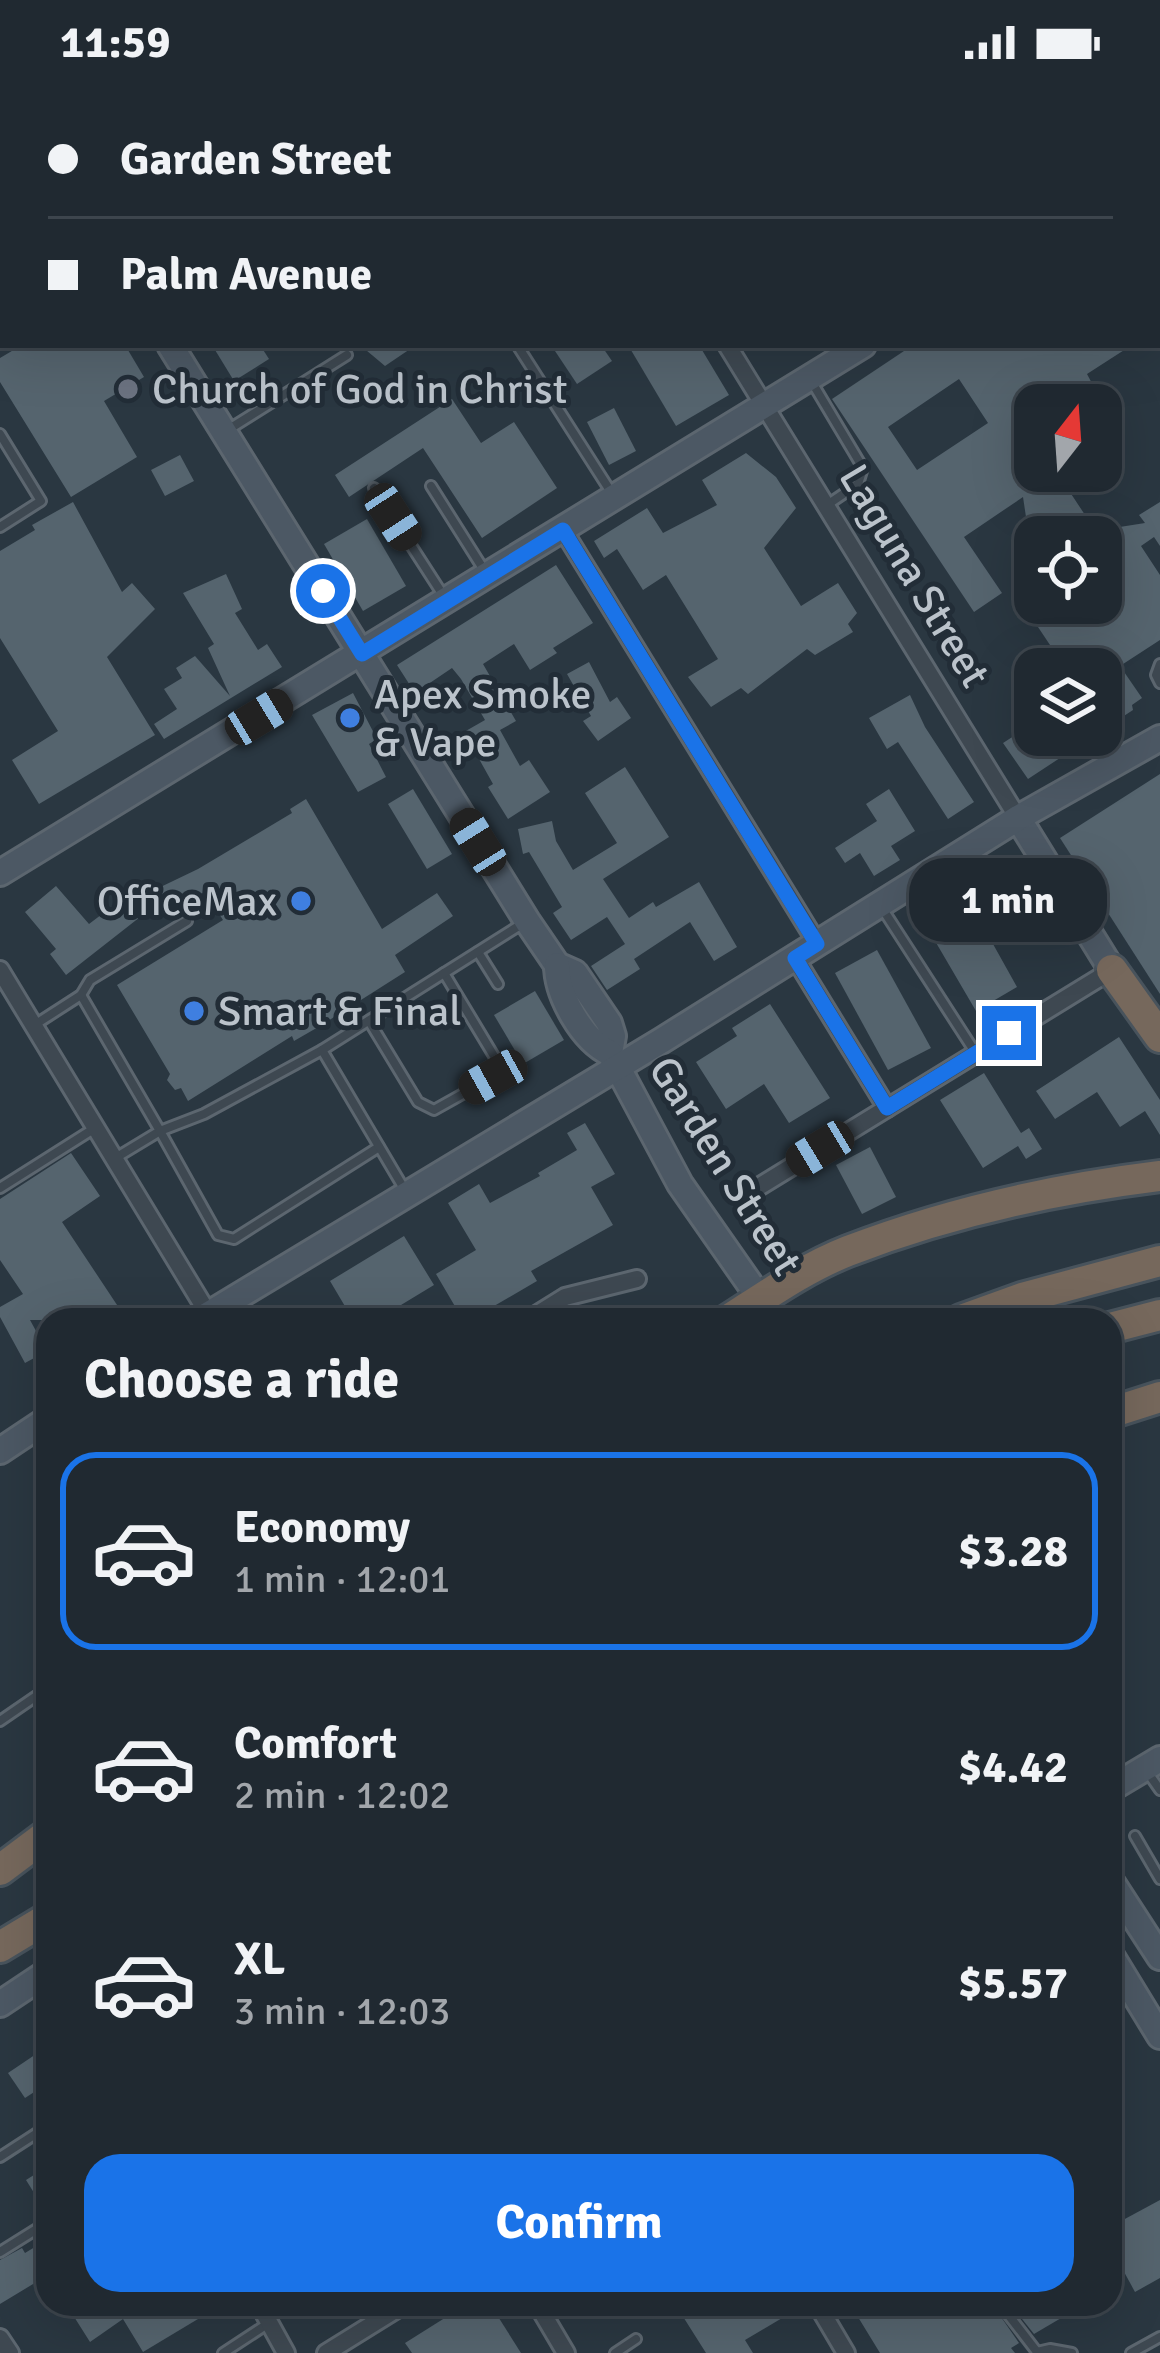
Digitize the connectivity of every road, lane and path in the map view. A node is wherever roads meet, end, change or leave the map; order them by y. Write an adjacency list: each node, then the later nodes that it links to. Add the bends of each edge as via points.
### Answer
1 (172, 348): 8 (main road, Garden Street)
2 (519, 348): 12 (lane)
3 (729, 348): 7 (street, Laguna Street)
4 (858, 348): 6 (main road)
5 (346, 355): 8 (lane)
6 (809, 378): 7 (main road); 13 (lane, via 863,467 858,484)
7 (764, 406): 12 (main road); 13 (street, Laguna Street)
8 (225, 432): 18 (main road, Garden Street)
9 (0, 434): 14 (lane, via 41,501)
10 (430, 486): 16 (lane)
11 (374, 488): 17 (lane)
12 (615, 498): 15 (main road)
13 (826, 506): 22 (street, Laguna Street)
14 (0, 526)
15 (563, 530): 16 (main road); 27 (street)
16 (488, 577): 17 (main road)
17 (448, 601): 18 (main road)
18 (362, 654): 23 (main road); 26 (main road, Garden Street)
19 (1160, 664): 20 (lane)
20 (1160, 683)
21 (1160, 738): 22 (main road)
22 (1018, 818): 24 (main road); 30 (main road, Laguna Street)
23 (0, 874)
24 (880, 905): 27 (main road); 38 (lane)
25 (187, 921): 33 (lane, via 90,980)
26 (527, 921): 28 (lane); 39 (main road, Garden Street, via 557,965 557,985 579,1021)
27 (806, 951): 39 (main road); 40 (street)
28 (478, 952): 31 (lane); 32 (lane)
29 (0, 970): 35 (street)
30 (1112, 970): 36 (highway); 38 (street)
31 (444, 973): 34 (lane); 34 (lane, via 500,1066 493,1077 434,1111 418,1102)
32 (498, 984)
33 (81, 995): 35 (lane); 42 (lane)
34 (369, 1021): 37 (lane)
35 (34, 1025): 41 (street)
36 (1160, 1037)
37 (322, 1049): 42 (lane); 43 (lane)
38 (976, 1053): 40 (street)
39 (614, 1059): 48 (main road); 54 (main road, Garden Street, via 680,1184)
40 (887, 1108): 47 (street)
41 (96, 1126): 44 (street); 46 (lane)
42 (160, 1131): 43 (lane, via 218,1235 234,1239); 44 (lane)
43 (380, 1147): 48 (lane)
44 (116, 1157): 51 (street)
45 (1160, 1176): 55 (highway, via 1008,1202 846,1252 793,1278)
46 (0, 1188)
47 (752, 1191)
48 (406, 1193): 52 (main road)
49 (1160, 1261): 56 (highway)
50 (637, 1279): 53 (street)
51 (200, 1308)
52 (222, 1308)
53 (547, 1308)
54 (767, 1308)
55 (770, 1308)
56 (994, 1308)
57 (1160, 1315): 58 (highway)
58 (1122, 1325)
59 (1160, 1397): 60 (highway)
60 (1122, 1409)
61 (36, 1428): 62 (main road)
62 (0, 1451)
63 (36, 1696): 64 (lane)
64 (0, 1721)
65 (1153, 1764): 66 (main road); 67 (lane)
66 (1122, 1782)
67 (1160, 1790)
68 (1136, 1836): 72 (lane)
69 (36, 1843): 71 (highway)
70 (36, 1858): 73 (highway)
71 (0, 1870)
72 (1160, 1879)
73 (0, 1880)
74 (1122, 1898): 77 (main road)
75 (36, 1925): 76 (highway)
76 (0, 1946)
77 (1160, 1957)
78 (1122, 1974): 81 (main road)
79 (36, 1980): 80 (main road)
80 (0, 2004)
81 (1160, 2036)
82 (36, 2134): 83 (lane)
83 (0, 2158)
84 (36, 2230): 85 (lane)
85 (0, 2252)
86 (266, 2316): 91 (street)
87 (386, 2316): 98 (street)
88 (544, 2316): 99 (street)
89 (824, 2316): 101 (street)
90 (1009, 2316): 102 (lane)
91 (270, 2323): 96 (lane); 97 (street)
92 (1160, 2337): 104 (lane)
93 (0, 2338): 95 (street)
94 (636, 2339): 100 (lane)
95 (10, 2353)
96 (224, 2353)
97 (286, 2353)
98 (326, 2353)
99 (566, 2353)
100 (615, 2353)
101 (846, 2353)
102 (1036, 2353): 103 (lane)
103 (1072, 2353)
104 (1131, 2353)

